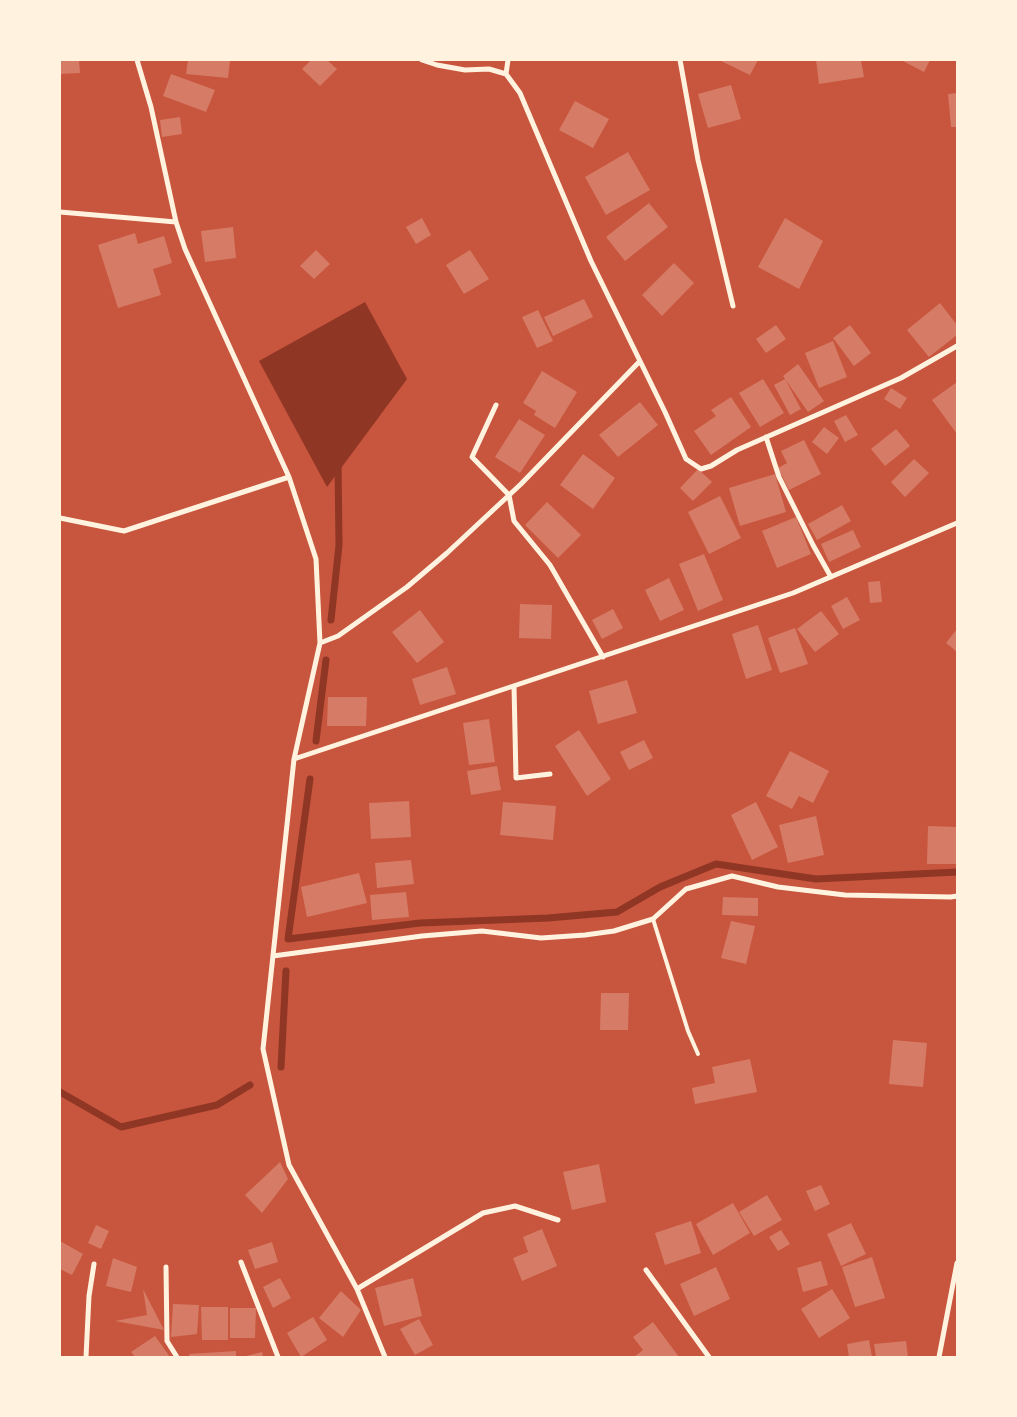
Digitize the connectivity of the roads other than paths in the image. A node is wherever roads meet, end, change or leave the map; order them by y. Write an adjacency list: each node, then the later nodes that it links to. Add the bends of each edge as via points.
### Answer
1 (137, 60): 7 (street, via 151,107)
2 (422, 60): 5 (street, via 465,70 488,69)
3 (508, 60): 5 (street)
4 (680, 60): 8 (street, via 698,160)
5 (506, 74): 10 (street, via 520,93 591,261)
6 (60, 212): 7 (street)
7 (176, 222): 13 (street, via 185,250)
8 (733, 306)
9 (957, 346): 12 (street, via 901,378)
10 (640, 361): 12 (street, via 686,459 701,469); 14 (street)
11 (496, 405): 14 (street, via 472,457)
12 (766, 437): 17 (street, via 779,477)
13 (289, 477): 15 (street, via 124,531); 18 (street, via 316,559)
14 (509, 495): 18 (street, via 407,587 338,636); 19 (street, via 514,521 550,565)
15 (60, 518)
16 (957, 522): 17 (street)
17 (831, 577): 19 (street, via 792,594)
18 (320, 643): 21 (street)
19 (603, 657): 20 (street)
20 (514, 686): 21 (street); 22 (street, via 516,778)
21 (294, 760): 25 (street)
22 (550, 774)
23 (957, 896): 24 (street, via 845,894 778,887 732,876 686,889)
24 (653, 919): 25 (street, via 614,931 585,935 541,938 482,931); 26 (lane)
25 (273, 956): 33 (street, via 263,1049 289,1165)
26 (698, 1054)
27 (558, 1220): 33 (street, via 515,1206 483,1213)
28 (241, 1262): 36 (street)
29 (957, 1263): 39 (street)
30 (94, 1264): 34 (street)
31 (166, 1267): 35 (street, via 167,1341)
32 (646, 1270): 38 (street)
33 (357, 1289): 37 (street)
34 (86, 1357)
35 (177, 1357)
36 (278, 1357)
37 (385, 1357)
38 (709, 1357)
39 (939, 1357)

